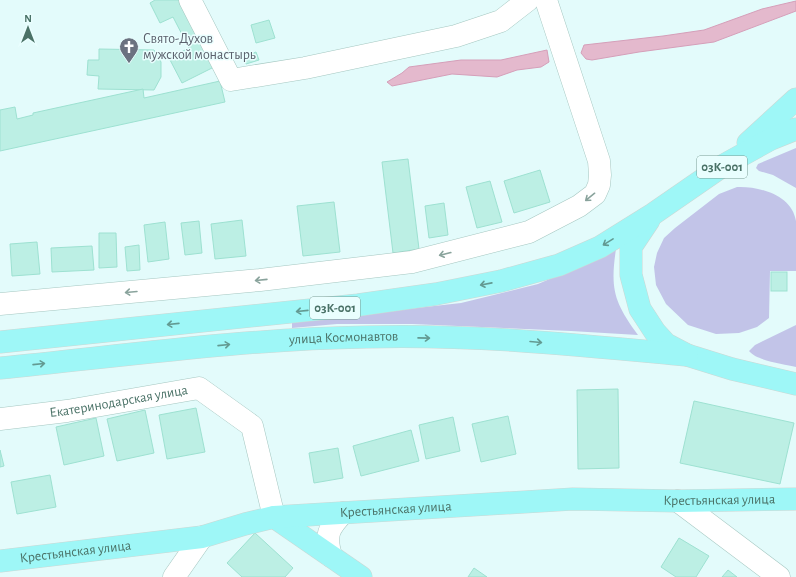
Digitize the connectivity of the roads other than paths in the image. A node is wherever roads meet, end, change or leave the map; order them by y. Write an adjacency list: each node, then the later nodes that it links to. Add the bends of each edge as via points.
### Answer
1 (190, 0): 2 (street, via 231,80 334,62 456,36 501,20)
2 (528, 0)
3 (546, 0): 8 (street, one-way to 8, via 599,161 599,185 595,194 579,206 529,232 419,260 260,280)
4 (796, 99): 6 (main road)
5 (796, 129): 6 (main road, 03К-001, via 771,139)
6 (724, 165): 7 (main road, 03К-001)
7 (653, 214): 9 (main road, 03К-001, one-way to 9, via 600,247 559,265 501,281 436,294 358,305); 10 (main road, 03К-001, via 631,247 631,275 640,309 655,332 666,344)
8 (0, 304)
9 (0, 342)
10 (687, 355): 11 (main road, улица Космонавтов / 03К-001, one-way to 10, via 277,340 367,337 497,339); 12 (main road, 03К-001)
11 (0, 368)
12 (792, 386)
13 (0, 419): 17 (street, Екатеринодарская улица, via 67,411 200,388 252,426)
14 (796, 499): 15 (main road, Крестьянская улица)
15 (678, 501): 16 (main road, Крестьянская улица, via 573,499); 23 (street)
16 (344, 513): 17 (main road, Крестьянская улица); 19 (street, via 329,530 327,541)
17 (274, 517): 18 (main road, Крестьянская улица); 19 (main road)
18 (202, 537): 20 (main road, Крестьянская улица); 21 (street)
19 (331, 556): 22 (main road)
20 (0, 561)
21 (174, 577)
22 (361, 577)
23 (779, 577)

